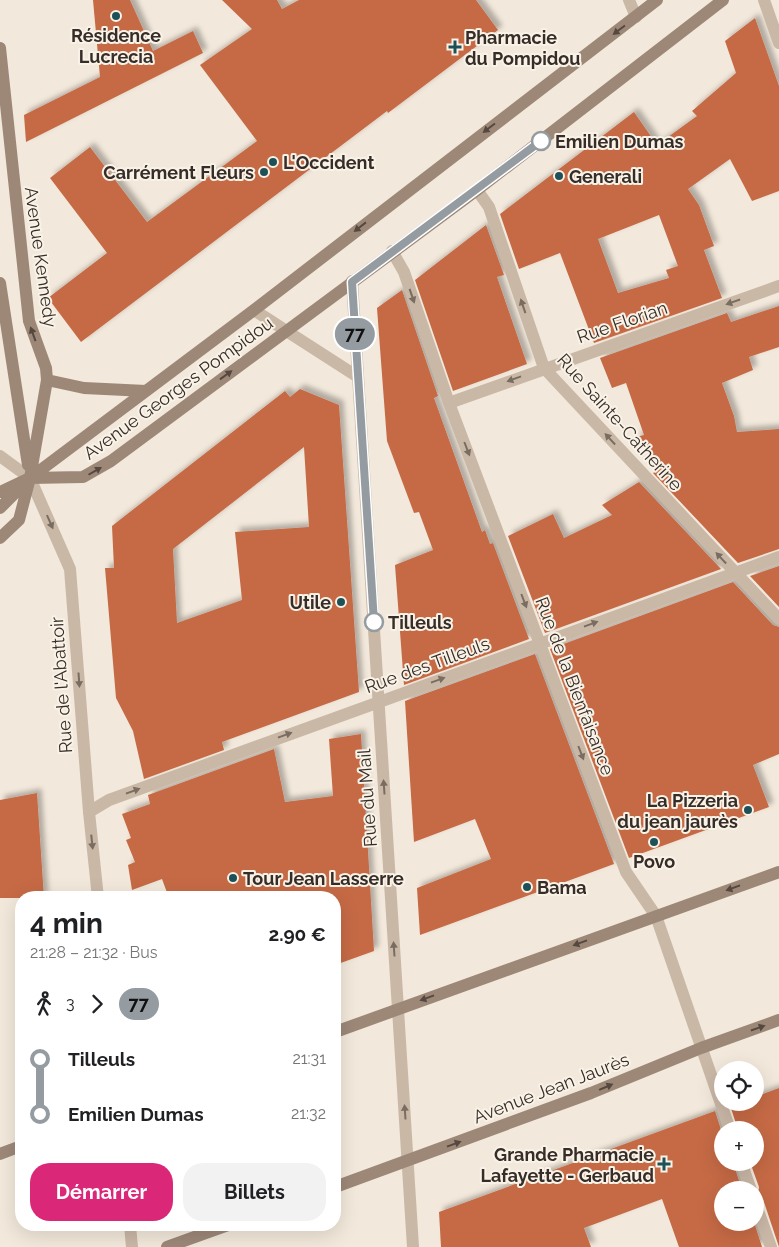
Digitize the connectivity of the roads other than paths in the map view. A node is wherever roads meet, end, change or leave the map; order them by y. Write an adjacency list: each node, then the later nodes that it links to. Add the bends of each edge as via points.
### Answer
1 (629, 0): 5 (street)
2 (657, 0): 5 (main road, Avenue Georges Pompidou)
3 (723, 0): 8 (main road, Avenue Georges Pompidou)
4 (764, 0): 6 (street)
5 (636, 18): 13 (main road, Avenue Georges Pompidou, one-way to 13)
6 (779, 43)
7 (0, 48): 17 (main road, Avenue Kennedy, one-way to 7, via 28,313)
8 (477, 190): 9 (main road, Avenue Georges Pompidou); 15 (street, Rue Sainte-Catherine, one-way to 8, via 489,208)
9 (392, 251): 10 (main road, Avenue Georges Pompidou); 19 (street, Rue de la Bienfaisance, one-way to 19, via 404,272)
10 (352, 282): 14 (main road, Avenue Georges Pompidou); 16 (street, Rue du Mail)
11 (0, 283): 21 (main road)
12 (779, 286): 15 (street, Rue Florian, one-way to 15)
13 (254, 310): 14 (street); 18 (main road, Avenue Georges Pompidou)
14 (287, 331): 16 (street); 21 (main road, Avenue Georges Pompidou, one-way to 14, via 83,477 111,461)
15 (544, 368): 19 (street, Rue Florian, one-way to 19); 26 (street, Rue Sainte-Catherine, one-way to 15)
16 (358, 377): 29 (street, Rue du Mail)
17 (47, 380): 18 (main road, via 84,388); 21 (main road)
18 (146, 391): 21 (main road, Avenue Georges Pompidou)
19 (449, 403): 28 (street, Rue de la Bienfaisance, one-way to 28)
20 (0, 456): 21 (street)
21 (30, 478): 22 (main road); 23 (main road); 24 (main road, via 19,520); 30 (street, Rue de l'Abattoir, one-way to 30, via 70,569)
22 (0, 492)
23 (0, 508)
24 (0, 538)
25 (779, 557): 26 (street, Rue des Tilleuls)
26 (735, 573): 27 (street, Rue Sainte-Catherine); 28 (street, Rue des Tilleuls, one-way to 26)
27 (779, 619)
28 (540, 643): 29 (street, Rue des Tilleuls, one-way to 28); 33 (street, Rue de la Bienfaisance, one-way to 33, via 626,872)
29 (378, 701): 30 (street, Rue des Tilleuls, one-way to 29, via 109,800); 34 (street, Rue du Mail, one-way to 29)
30 (89, 812): 32 (street, Rue de l'Abattoir, one-way to 32)
31 (779, 872): 33 (main road, one-way to 33)
32 (97, 891)
33 (656, 916): 34 (main road, one-way to 34); 37 (street, Rue de la Bienfaisance)
34 (398, 1009): 36 (main road); 41 (street, Rue du Mail, one-way to 34)
35 (779, 1020): 37 (main road, Avenue Jean Jaurès, one-way to 35)
36 (341, 1030)
37 (701, 1048): 38 (street, Rue de la Bienfaisance); 41 (main road, Avenue Jean Jaurès, one-way to 37, via 592,1093)
38 (727, 1121)
39 (15, 1148): 40 (main road)
40 (0, 1154)
41 (408, 1160): 42 (main road, Avenue Jean Jaurès); 48 (street, Rue du Mail)
42 (341, 1185)
43 (764, 1227): 49 (street)
44 (131, 1231): 46 (street)
45 (211, 1231): 47 (main road)
46 (132, 1247)
47 (167, 1247)
48 (413, 1247)
49 (771, 1247)

